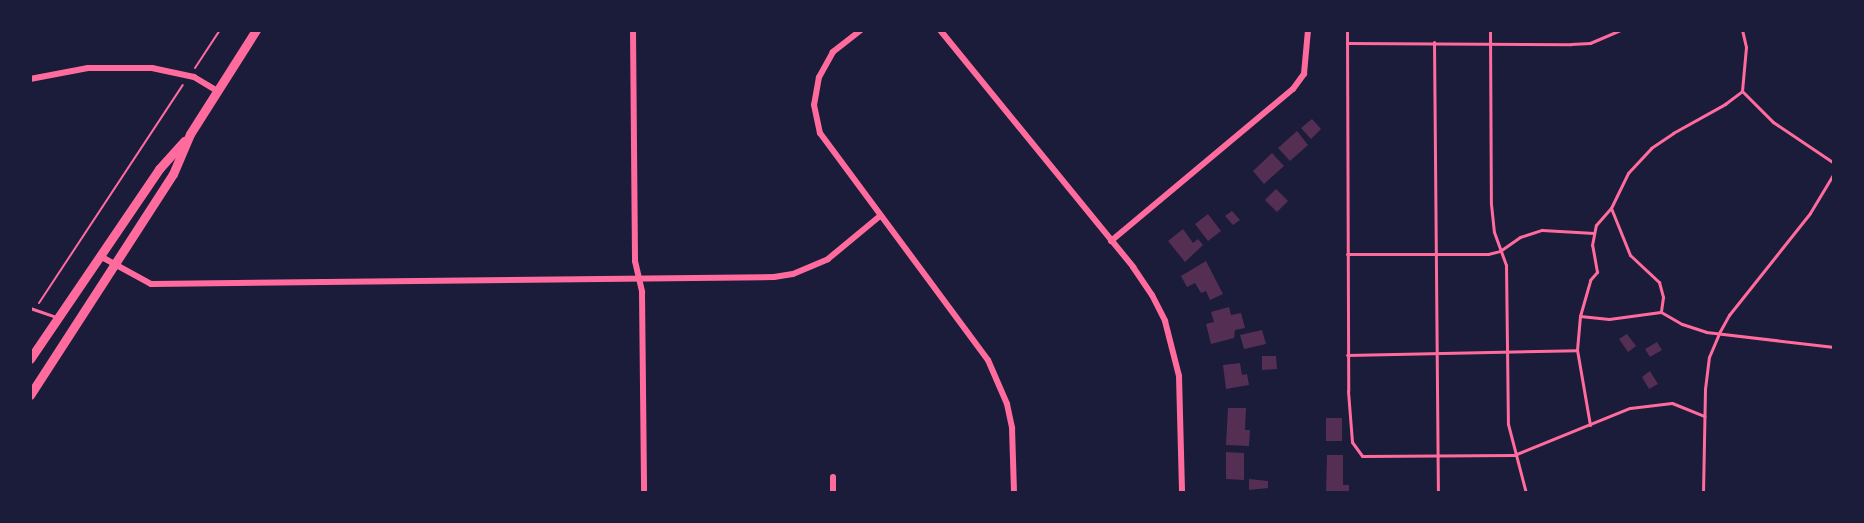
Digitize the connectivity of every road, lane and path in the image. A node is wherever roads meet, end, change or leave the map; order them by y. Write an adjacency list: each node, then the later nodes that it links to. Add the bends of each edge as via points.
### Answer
1 (220, 30): 14 (path)
2 (256, 30): 16 (main road)
3 (633, 30): 30 (street)
4 (861, 30): 22 (street, via 825,64 814,105 820,134 827,146)
5 (940, 30): 24 (street)
6 (1308, 30): 24 (street, via 1304,74 1293,89)
7 (1347, 30): 12 (lane)
8 (1490, 30): 13 (lane)
9 (1621, 30): 13 (lane, via 1590,43)
10 (1742, 30): 17 (lane, via 1746,47)
11 (1434, 42): 12 (lane); 13 (lane); 27 (lane)
12 (1347, 43): 26 (lane)
13 (1490, 43): 25 (lane, via 1491,204)
14 (189, 76): 15 (street, via 152,68 88,68); 16 (street); 32 (path)
15 (30, 80)
16 (217, 91): 18 (main road)
17 (1742, 91): 19 (lane, via 1773,122); 21 (lane, via 1651,148 1628,173)
18 (190, 134): 28 (main road, via 159,169); 29 (main road, via 172,174)
19 (1834, 163)
20 (1834, 173): 36 (lane, via 1810,213)
21 (1611, 208): 23 (lane); 33 (lane, via 1630,255 1659,282)
22 (880, 216): 30 (street, via 828,259 793,274); 51 (street, via 972,336 999,381 1012,428)
23 (1594, 233): 25 (lane, via 1542,230 1520,237); 34 (lane, via 1597,272 1590,280)
24 (1111, 241): 52 (street, via 1152,295 1174,348 1181,405)
25 (1500, 251): 27 (lane); 39 (lane, via 1506,265)
26 (1347, 254): 27 (lane); 41 (lane)
27 (1437, 254): 40 (lane)
28 (100, 256): 29 (street); 35 (main road)
29 (114, 265): 30 (street, via 151,284); 43 (main road)
30 (638, 278): 49 (street, via 642,292)
31 (30, 308): 32 (lane)
32 (36, 308): 35 (lane)
33 (1661, 312): 34 (lane, via 1609,319); 36 (lane, via 1682,324)
34 (1580, 316): 38 (lane)
35 (58, 318): 42 (main road)
36 (1719, 333): 37 (lane); 44 (lane, via 1709,357)
37 (1834, 346)
38 (1577, 350): 39 (lane); 45 (lane)
39 (1509, 353): 40 (lane); 46 (lane, via 1508,424)
40 (1438, 354): 41 (lane); 47 (lane)
41 (1347, 355): 47 (lane, via 1352,442 1362,456)
42 (30, 359)
43 (30, 395)
44 (1705, 416): 45 (lane, via 1672,403 1630,408); 55 (lane)
45 (1590, 425): 46 (lane)
46 (1514, 455): 47 (lane); 54 (lane)
47 (1438, 456): 53 (lane)
48 (833, 477): 50 (street)
49 (644, 493)
50 (833, 493)
51 (1014, 493)
52 (1182, 493)
53 (1438, 493)
54 (1526, 493)
55 (1703, 493)

